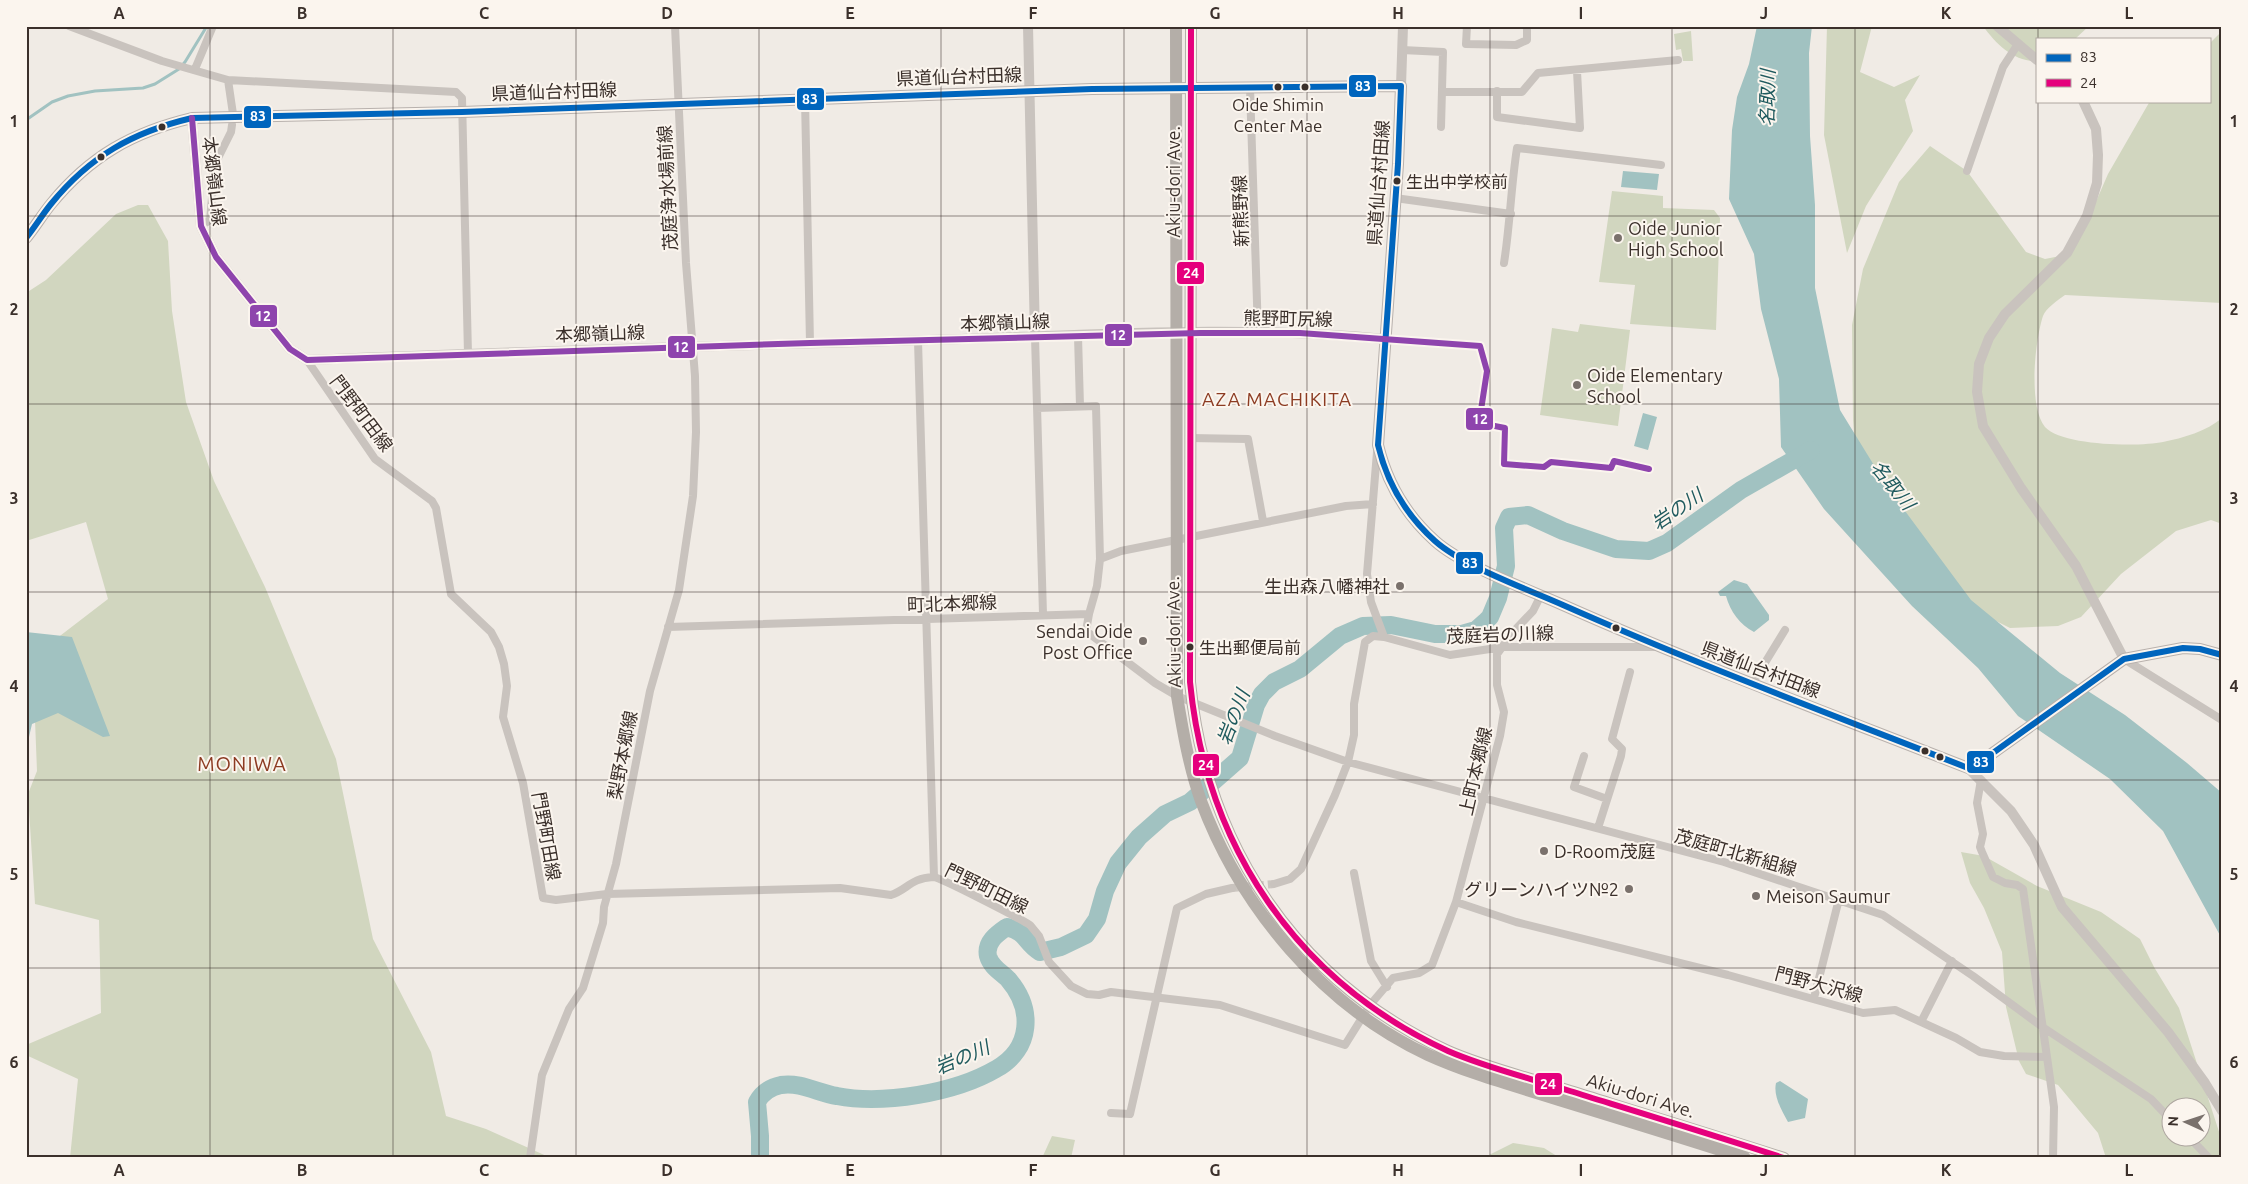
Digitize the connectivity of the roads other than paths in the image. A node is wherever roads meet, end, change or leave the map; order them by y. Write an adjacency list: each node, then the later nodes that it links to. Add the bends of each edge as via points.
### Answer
1 (70, 26): 15 (street)
2 (213, 26): 15 (street)
3 (675, 26): 27 (street, 茂庭浄水場前線)
4 (1028, 26): 22 (street)
5 (1176, 26): 19 (highway, Akiu-dori Ave.)
6 (1191, 26): 20 (highway, Akiu-dori Ave.)
7 (1403, 26): 12 (street)
8 (1467, 26): 9 (street, via 1466,44 1516,45 1527,40)
9 (1527, 26)
10 (1997, 26): 11 (street)
11 (2018, 44): 13 (street); 34 (street, via 2003,67)
12 (1402, 50): 18 (street); 23 (street, via 1443,52)
13 (2036, 59)
14 (1678, 60): 16 (street)
15 (195, 69): 17 (street)
16 (1577, 71): 24 (street, via 1538,73 1522,92); 24 (street, via 1580,128 1497,117)
17 (228, 80): 28 (street, via 456,92 462,98); 29 (street)
18 (1401, 86): 21 (main road, 県道仙台村田線); 35 (main road, 県道仙台村田線)
19 (1174, 87): 20 (main road, 県道仙台村田線); 22 (main road, 県道仙台村田線); 40 (highway, Akiu-dori Ave.)
20 (1190, 87): 21 (main road, 県道仙台村田線); 41 (highway, Akiu-dori Ave.)
21 (1250, 88): 42 (street, 新熊野線)
22 (1029, 91): 25 (main road, 県道仙台村田線); 44 (street)
23 (1442, 92): 24 (street); 32 (street)
24 (1497, 92)
25 (805, 99): 27 (main road, 県道仙台村田線); 47 (street)
26 (2083, 102): 71 (street, via 2096,129 2098,155 2097,183 2087,216 2067,253 2006,314 1989,338 1979,364 1977,392 1983,426 2021,488 2076,566)
27 (678, 103): 28 (main road, 県道仙台村田線); 48 (street, 茂庭浄水場前線)
28 (462, 112): 30 (main road, 県道仙台村田線); 49 (street)
29 (233, 114)
30 (192, 118): 37 (street, 本郷嶺山線); 38 (main road, 県道仙台村田線, via 161,125 99,157 64,190)
31 (232, 125): 37 (street, via 215,164 210,220)
32 (1441, 127)
33 (1661, 164): 36 (street, via 1517,148 1511,184)
34 (1967, 171)
35 (1395, 198): 36 (street); 45 (main road, 県道仙台村田線)
36 (1511, 214): 39 (street)
37 (201, 226): 50 (street, 本郷嶺山線, via 216,257 290,349)
38 (26, 238)
39 (1504, 263)
40 (1176, 333): 41 (street, 熊野町尻線); 43 (street, 本郷嶺山線); 59 (highway, Akiu-dori Ave.)
41 (1191, 333): 42 (street, 熊野町尻線); 53 (highway, Akiu-dori Ave.)
42 (1258, 333): 45 (street, 熊野町尻線)
43 (1078, 336): 44 (street, 本郷嶺山線); 51 (street)
44 (1035, 337): 46 (street, 本郷嶺山線); 52 (street)
45 (1384, 339): 54 (main road, 県道仙台村田線); 55 (street, via 1480,346 1487,371 1479,423 1505,428 1504,464 1544,466 1550,462 1611,468 1614,461)
46 (918, 340): 47 (street, 本郷嶺山線); 64 (street)
47 (810, 343): 48 (street, 本郷嶺山線)
48 (694, 347): 49 (street, 本郷嶺山線); 65 (street, 梨野本郷線, via 696,432 693,496 680,590)
49 (468, 354): 50 (street, 本郷嶺山線)
50 (307, 360): 89 (street, 門野町田線, via 375,459 432,501 442,537 450,594 486,627 499,647 507,686 503,717 523,783 543,898 556,900)
51 (1080, 406): 52 (street); 60 (street, via 1096,406)
52 (1037, 408): 62 (street)
53 (1190, 438): 57 (street, via 1248,439); 58 (highway, Akiu-dori Ave.)
54 (1378, 446): 56 (street); 61 (main road, 県道仙台村田線, via 1391,486 1408,513 1436,542 1461,558)
55 (1649, 469)
56 (1373, 504): 57 (street); 67 (street, via 1367,574 1370,602)
57 (1263, 521): 58 (street)
58 (1190, 537): 59 (street); 75 (highway, Akiu-dori Ave.)
59 (1176, 540): 60 (street, via 1121,551); 74 (highway, Akiu-dori Ave.)
60 (1100, 559): 63 (street)
61 (1537, 593): 68 (street, via 1534,611); 69 (main road, 県道仙台村田線)
62 (1043, 614): 63 (street, 町北本郷線); 64 (street, 町北本郷線)
63 (1089, 614): 74 (street, 茂庭町北新組線, via 1086,631 1155,683)
64 (926, 619): 65 (street, 町北本郷線); 86 (street)
65 (668, 627): 89 (street, 梨野本郷線, via 650,691 616,864)
66 (1786, 630): 73 (street)
67 (1383, 634): 68 (street, 茂庭岩の川線, via 1450,655); 78 (street, via 1365,642)
68 (1502, 647): 69 (street, 茂庭岩の川線); 82 (street, 上町本郷線, via 1497,654 1497,685 1504,712)
69 (1657, 647): 73 (main road, 県道仙台村田線)
70 (2222, 655): 71 (main road, via 2200,648 2182,648)
71 (2124, 659): 76 (street); 79 (main road)
72 (1630, 672): 83 (street, via 1612,739 1622,749 1621,756)
73 (1752, 684): 79 (main road, 県道仙台村田線)
74 (1178, 696): 75 (street, 茂庭町北新組線); 81 (highway, Akiu-dori Ave., via 1194,776)
75 (1192, 703): 78 (street, 茂庭町北新組線); 81 (highway, Akiu-dori Ave., via 1197,739 1206,769)
76 (2222, 720)
77 (1584, 756): 83 (street, via 1574,787)
78 (1348, 762): 82 (street, 茂庭町北新組線); 87 (street, via 1301,869 1290,879)
79 (1974, 766): 80 (street)
80 (1981, 780): 98 (street, via 1977,803 1983,834 1980,847 1993,877 2023,889); 101 (street, via 2011,811 2034,845 2062,907 2168,1032)
81 (1207, 796): 96 (highway, Akiu-dori Ave., via 1221,848 1253,903 1311,972)
82 (1486, 798): 84 (street, 茂庭町北新組線); 91 (street, 上町本郷線)
83 (1607, 799): 84 (street)
84 (1598, 828): 90 (street, 茂庭町北新組線, via 1724,862)
85 (1354, 872): 93 (street, via 1371,961)
86 (934, 877): 89 (street, 門野町田線, via 911,882 899,893 891,895 840,888); 95 (street, 門野町田線, via 1021,920 1035,931 1049,962 1078,991)
87 (1274, 884)
88 (1232, 888): 95 (street, via 1206,894 1177,908)
89 (607, 894): 104 (street, 梨野本郷線, via 583,988 569,1009 542,1075)
90 (1839, 899): 92 (street, 茂庭町北新組線, via 1883,915); 94 (street)
91 (1456, 902): 93 (street, via 1432,965 1419,973 1393,978); 94 (street, 門野大沢線, via 1516,922)
92 (1952, 961): 97 (street); 98 (street, 茂庭町北新組線)
93 (1387, 987): 96 (street)
94 (1814, 998): 97 (street, 門野大沢線, via 1863,1013 1895,1010)
95 (1156, 999): 96 (street, via 1220,1005 1345,1045); 102 (street, via 1130,1114)
96 (1367, 1011): 105 (highway, Akiu-dori Ave., via 1404,1042 1464,1070); 106 (highway, Akiu-dori Ave., via 1450,1051)
97 (1921, 1022): 99 (street, 門野大沢線, via 1980,1052)
98 (2044, 1028): 99 (street); 100 (street, 茂庭町北新組線, via 2151,1099)
99 (2047, 1057): 107 (street, via 2054,1108)
100 (2160, 1108)
101 (2222, 1111)
102 (1110, 1113)
103 (2198, 1146): 108 (street)
104 (530, 1158)
105 (1745, 1158)
106 (1784, 1158)
107 (2054, 1158)
108 (2209, 1158)

